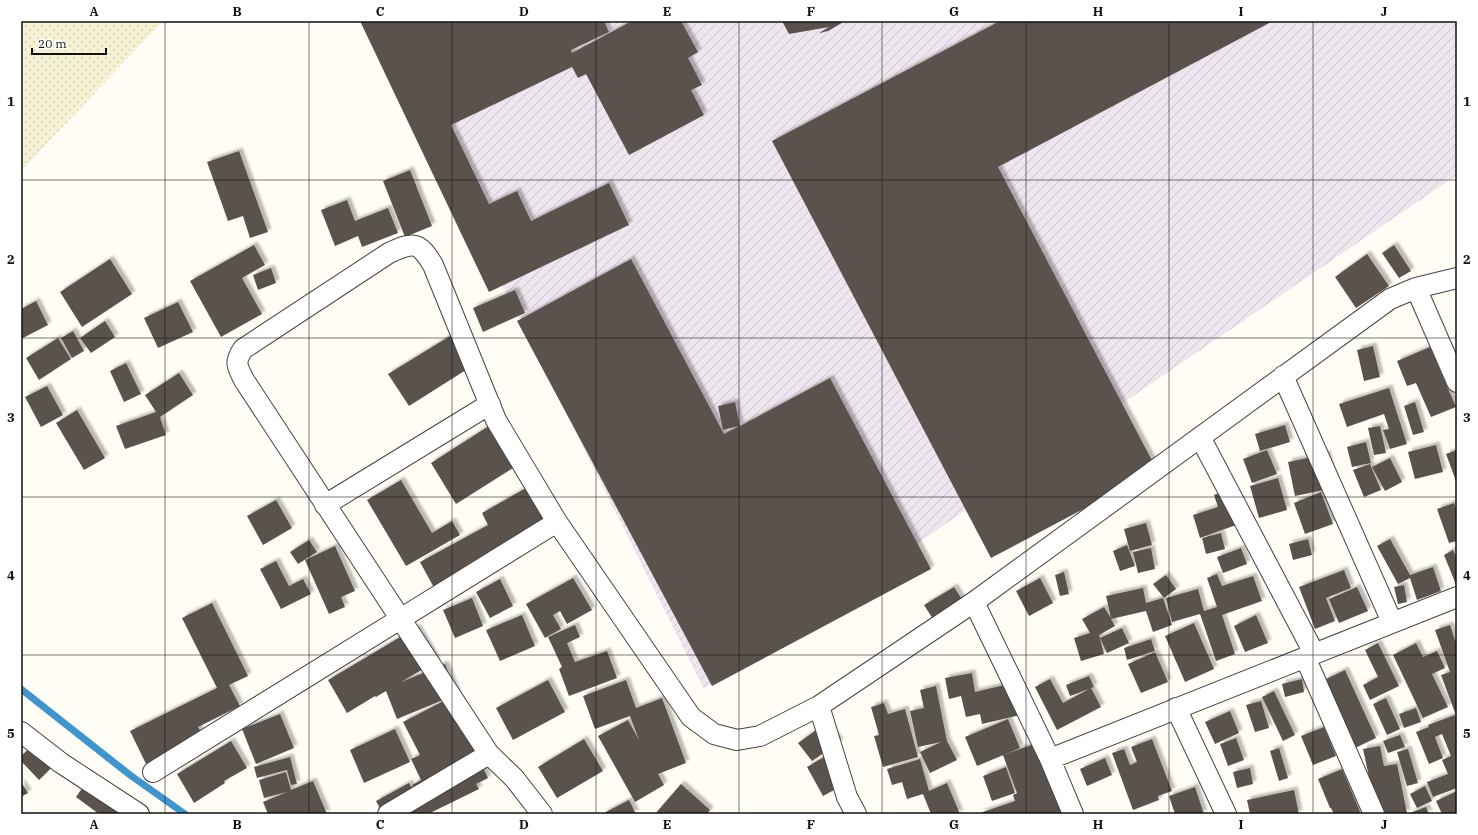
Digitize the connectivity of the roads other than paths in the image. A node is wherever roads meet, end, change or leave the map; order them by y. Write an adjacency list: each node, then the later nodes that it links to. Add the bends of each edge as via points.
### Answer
1 (1457, 278): 2 (street)
2 (1416, 288): 3 (street, via 1390,298); 4 (street)
3 (1283, 376): 6 (street); 12 (street)
4 (1457, 382)
5 (490, 404): 7 (street); 7 (street, via 433,265 423,249 413,245 402,246 389,253 243,349 238,358 238,368 244,380); 8 (street, via 496,420)
6 (1200, 437): 10 (street); 13 (street)
7 (325, 505): 11 (street)
8 (558, 522): 11 (street); 14 (street, via 691,718 714,734 737,740 760,736)
9 (1457, 597): 12 (street)
10 (974, 602): 14 (street); 18 (street)
11 (400, 619): 17 (street); 19 (street)
12 (1392, 622): 13 (street)
13 (1310, 655): 15 (street); 26 (street)
14 (819, 706): 23 (street, via 847,797)
15 (1176, 708): 18 (street); 25 (street)
16 (21, 732): 20 (street, via 61,763)
17 (489, 754): 21 (street); 22 (street, via 514,778)
18 (1050, 759): 24 (street)
19 (153, 772)
20 (139, 814)
21 (388, 814)
22 (542, 814)
23 (856, 814)
24 (1073, 814)
25 (1226, 814)
26 (1374, 814)

